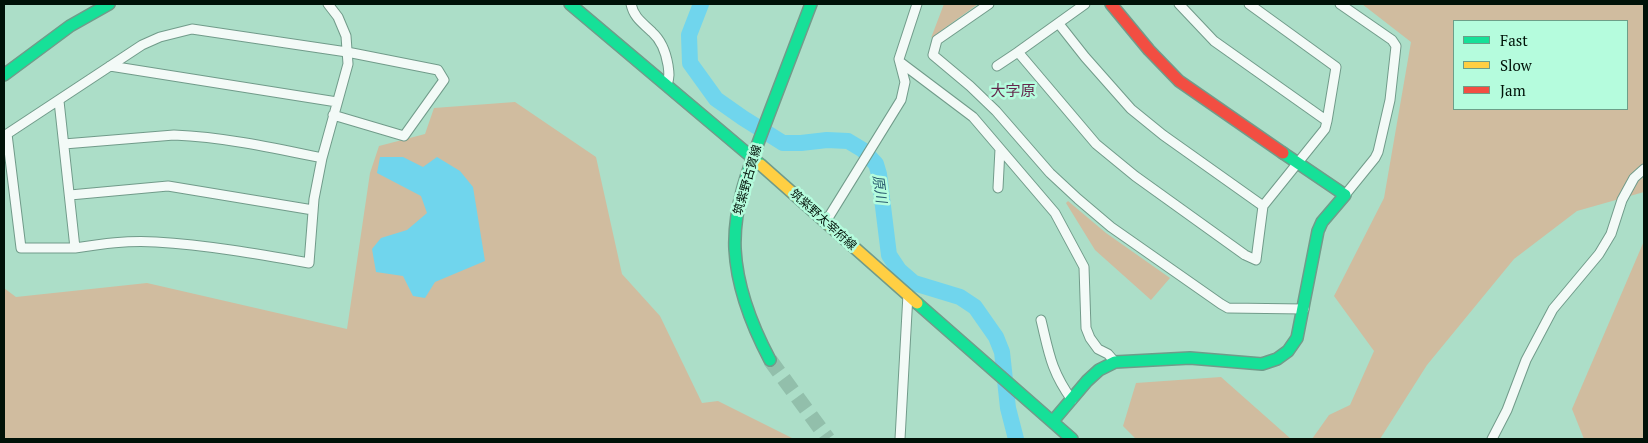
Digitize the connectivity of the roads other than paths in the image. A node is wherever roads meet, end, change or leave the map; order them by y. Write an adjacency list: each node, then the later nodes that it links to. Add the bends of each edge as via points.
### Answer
1 (108, 4): 19 (main road, via 70,26)
2 (328, 4): 14 (street, via 346,36)
3 (570, 4): 20 (main road, 筑紫野太宰府線)
4 (631, 4): 20 (street, via 632,11 654,33 667,56 669,78)
5 (811, 4): 29 (main road, 筑紫野古賀線)
6 (917, 4): 16 (street)
7 (989, 4): 40 (street, via 937,40 933,55 996,111 1050,173 1111,227 1228,308)
8 (1085, 4): 13 (street)
9 (1111, 4): 30 (main road, via 1179,80)
10 (1179, 4): 24 (street, via 1214,41)
11 (1249, 4): 24 (street, via 1336,67)
12 (1340, 4): 34 (street, via 1396,46 1390,100 1378,152)
13 (1059, 24): 15 (street); 35 (street, via 1131,109)
14 (347, 52): 17 (street, via 192,30 160,37); 22 (street, via 348,64); 23 (street, via 438,70 444,80 404,136)
15 (1018, 52): 18 (street); 35 (street, via 1096,144 1151,188 1256,260)
16 (900, 62): 27 (street, via 973,116); 37 (street, via 905,82 902,100)
17 (110, 66): 21 (street); 22 (street)
18 (997, 66)
19 (4, 76)
20 (666, 84): 29 (main road, 筑紫野太宰府線)
21 (59, 101): 25 (street); 26 (street)
22 (336, 102): 23 (street)
23 (333, 115): 28 (street)
24 (1327, 121): 30 (street)
25 (5, 135): 38 (street, via 21,248)
26 (64, 144): 28 (street, via 174,135 274,148); 33 (street)
27 (1000, 149): 32 (street); 43 (street, via 1055,213 1084,267 1086,328 1090,338)
28 (322, 158): 36 (street)
29 (753, 158): 37 (main road, 筑紫野太宰府線); 42 (main road, 筑紫野古賀線, via 736,216 736,260 747,308)
30 (1298, 163): 34 (main road); 35 (street)
31 (1644, 168): 48 (street, via 1634,178 1622,200 1611,234 1599,254 1553,309 1526,360)
32 (998, 188)
33 (70, 195): 36 (street, via 168,186); 38 (street)
34 (1344, 195): 40 (main road, via 1318,231)
35 (1263, 206)
36 (313, 210): 38 (street, via 309,263 240,251 156,242 107,243)
37 (826, 223): 39 (main road, 筑紫野太宰府線)
38 (75, 248)
39 (908, 294): 45 (main road, 筑紫野太宰府線); 46 (street)
40 (1304, 309): 43 (main road, via 1298,338 1277,360 1262,364 1170,358)
41 (1041, 320): 44 (street, via 1050,360)
42 (770, 360)
43 (1115, 362): 44 (main road, via 1099,370)
44 (1072, 400): 45 (main road)
45 (1053, 421): 47 (main road, 筑紫野太宰府線)
46 (900, 439)
47 (1072, 439)
48 (1492, 439)

